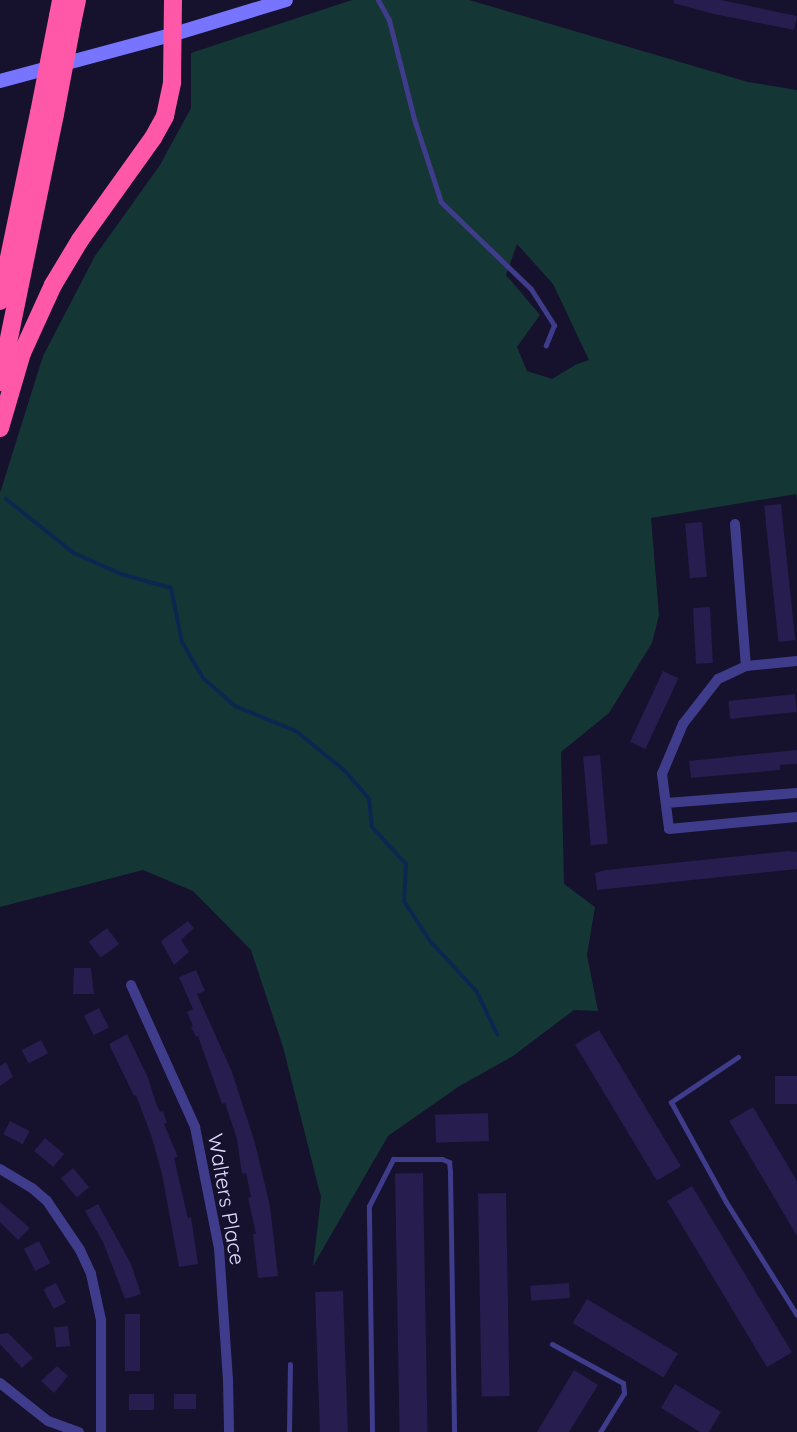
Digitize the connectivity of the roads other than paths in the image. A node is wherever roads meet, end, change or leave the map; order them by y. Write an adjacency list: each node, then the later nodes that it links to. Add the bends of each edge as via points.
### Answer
1 (77, 0): 5 (highway)
2 (173, 0): 6 (highway)
3 (285, 0): 6 (main road)
4 (378, 0): 10 (lane, via 388,20 441,202 531,289 554,325)
5 (64, 12): 8 (highway, bridge)
6 (171, 35): 7 (main road); 12 (highway, via 172,82 165,116 53,285 22,353)
7 (0, 81)
8 (47, 113): 9 (highway); 11 (highway)
9 (0, 301)
10 (546, 345)
11 (0, 382)
12 (0, 428)
13 (735, 524): 15 (street)
14 (797, 661): 15 (street)
15 (746, 666): 17 (street, via 718,679 683,724 662,774)
16 (797, 793): 17 (street)
17 (666, 803): 18 (street, via 669,829)
18 (797, 817)
19 (131, 985): 28 (street, Walters Place, via 195,1127 219,1248)
20 (738, 1057): 22 (lane, via 671,1102 726,1203)
21 (0, 1169): 27 (street, via 47,1201 80,1250 98,1296)
22 (797, 1316)
23 (552, 1344): 32 (lane, via 623,1383 624,1393)
24 (290, 1364): 29 (lane)
25 (0, 1383): 26 (street, via 48,1421)
26 (79, 1432)
27 (101, 1432)
28 (229, 1432)
29 (290, 1432)
30 (372, 1432): 31 (lane, via 369,1206 393,1159 442,1159 449,1162 450,1182)
31 (454, 1432)
32 (600, 1432)

